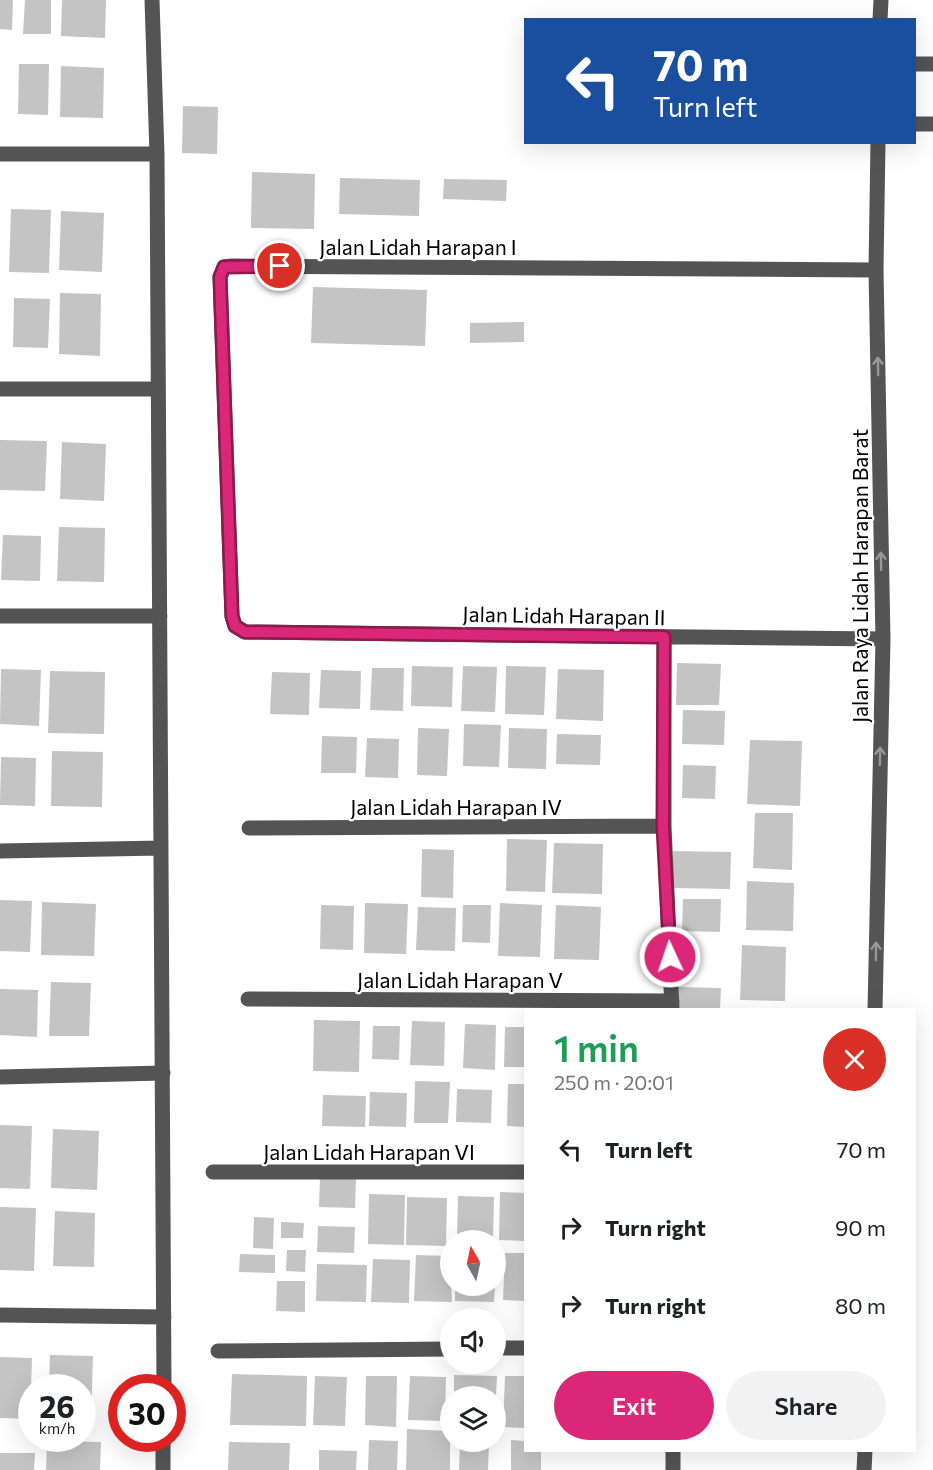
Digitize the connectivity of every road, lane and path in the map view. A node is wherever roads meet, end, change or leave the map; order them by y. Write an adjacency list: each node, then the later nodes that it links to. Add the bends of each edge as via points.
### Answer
1 (152, 0): 10 (street)
2 (880, 0): 3 (street)
3 (880, 18)
4 (916, 64): 5 (street)
5 (933, 64)
6 (916, 124): 7 (street)
7 (933, 124)
8 (878, 144): 11 (street, Jalan Raya Lidah Harapan Barat)
9 (0, 154): 10 (street)
10 (157, 154): 13 (street)
11 (876, 270): 16 (street, Jalan Lidah Harapan I, via 224,267 220,277 232,616 235,626); 18 (street, Jalan Raya Lidah Harapan Barat, one-way to 11)
12 (0, 389): 13 (street)
13 (158, 389): 15 (street)
14 (0, 616): 15 (street)
15 (160, 616): 21 (street)
16 (245, 632): 17 (street, Jalan Lidah Harapan II)
17 (664, 637): 18 (street, Jalan Lidah Harapan II); 19 (street)
18 (883, 639): 25 (street, Jalan Raya Lidah Harapan Barat, one-way to 18)
19 (663, 826): 20 (street, Jalan Lidah Harapan IV); 24 (street)
20 (249, 828)
21 (161, 848): 22 (street); 26 (street)
22 (0, 851)
23 (248, 999): 24 (street, Jalan Lidah Harapan V)
24 (672, 1005)
25 (875, 1008)
26 (163, 1073): 27 (street); 31 (street)
27 (0, 1077)
28 (213, 1172): 29 (street, Jalan Lidah Harapan VI)
29 (524, 1172)
30 (0, 1315): 31 (street)
31 (164, 1317): 36 (street)
32 (506, 1348): 33 (street)
33 (524, 1348)
34 (440, 1349): 35 (street)
35 (218, 1351)
36 (164, 1374)
37 (163, 1452): 40 (street)
38 (673, 1452): 41 (street)
39 (865, 1452): 42 (street)
40 (163, 1470)
41 (673, 1470)
42 (864, 1470)

